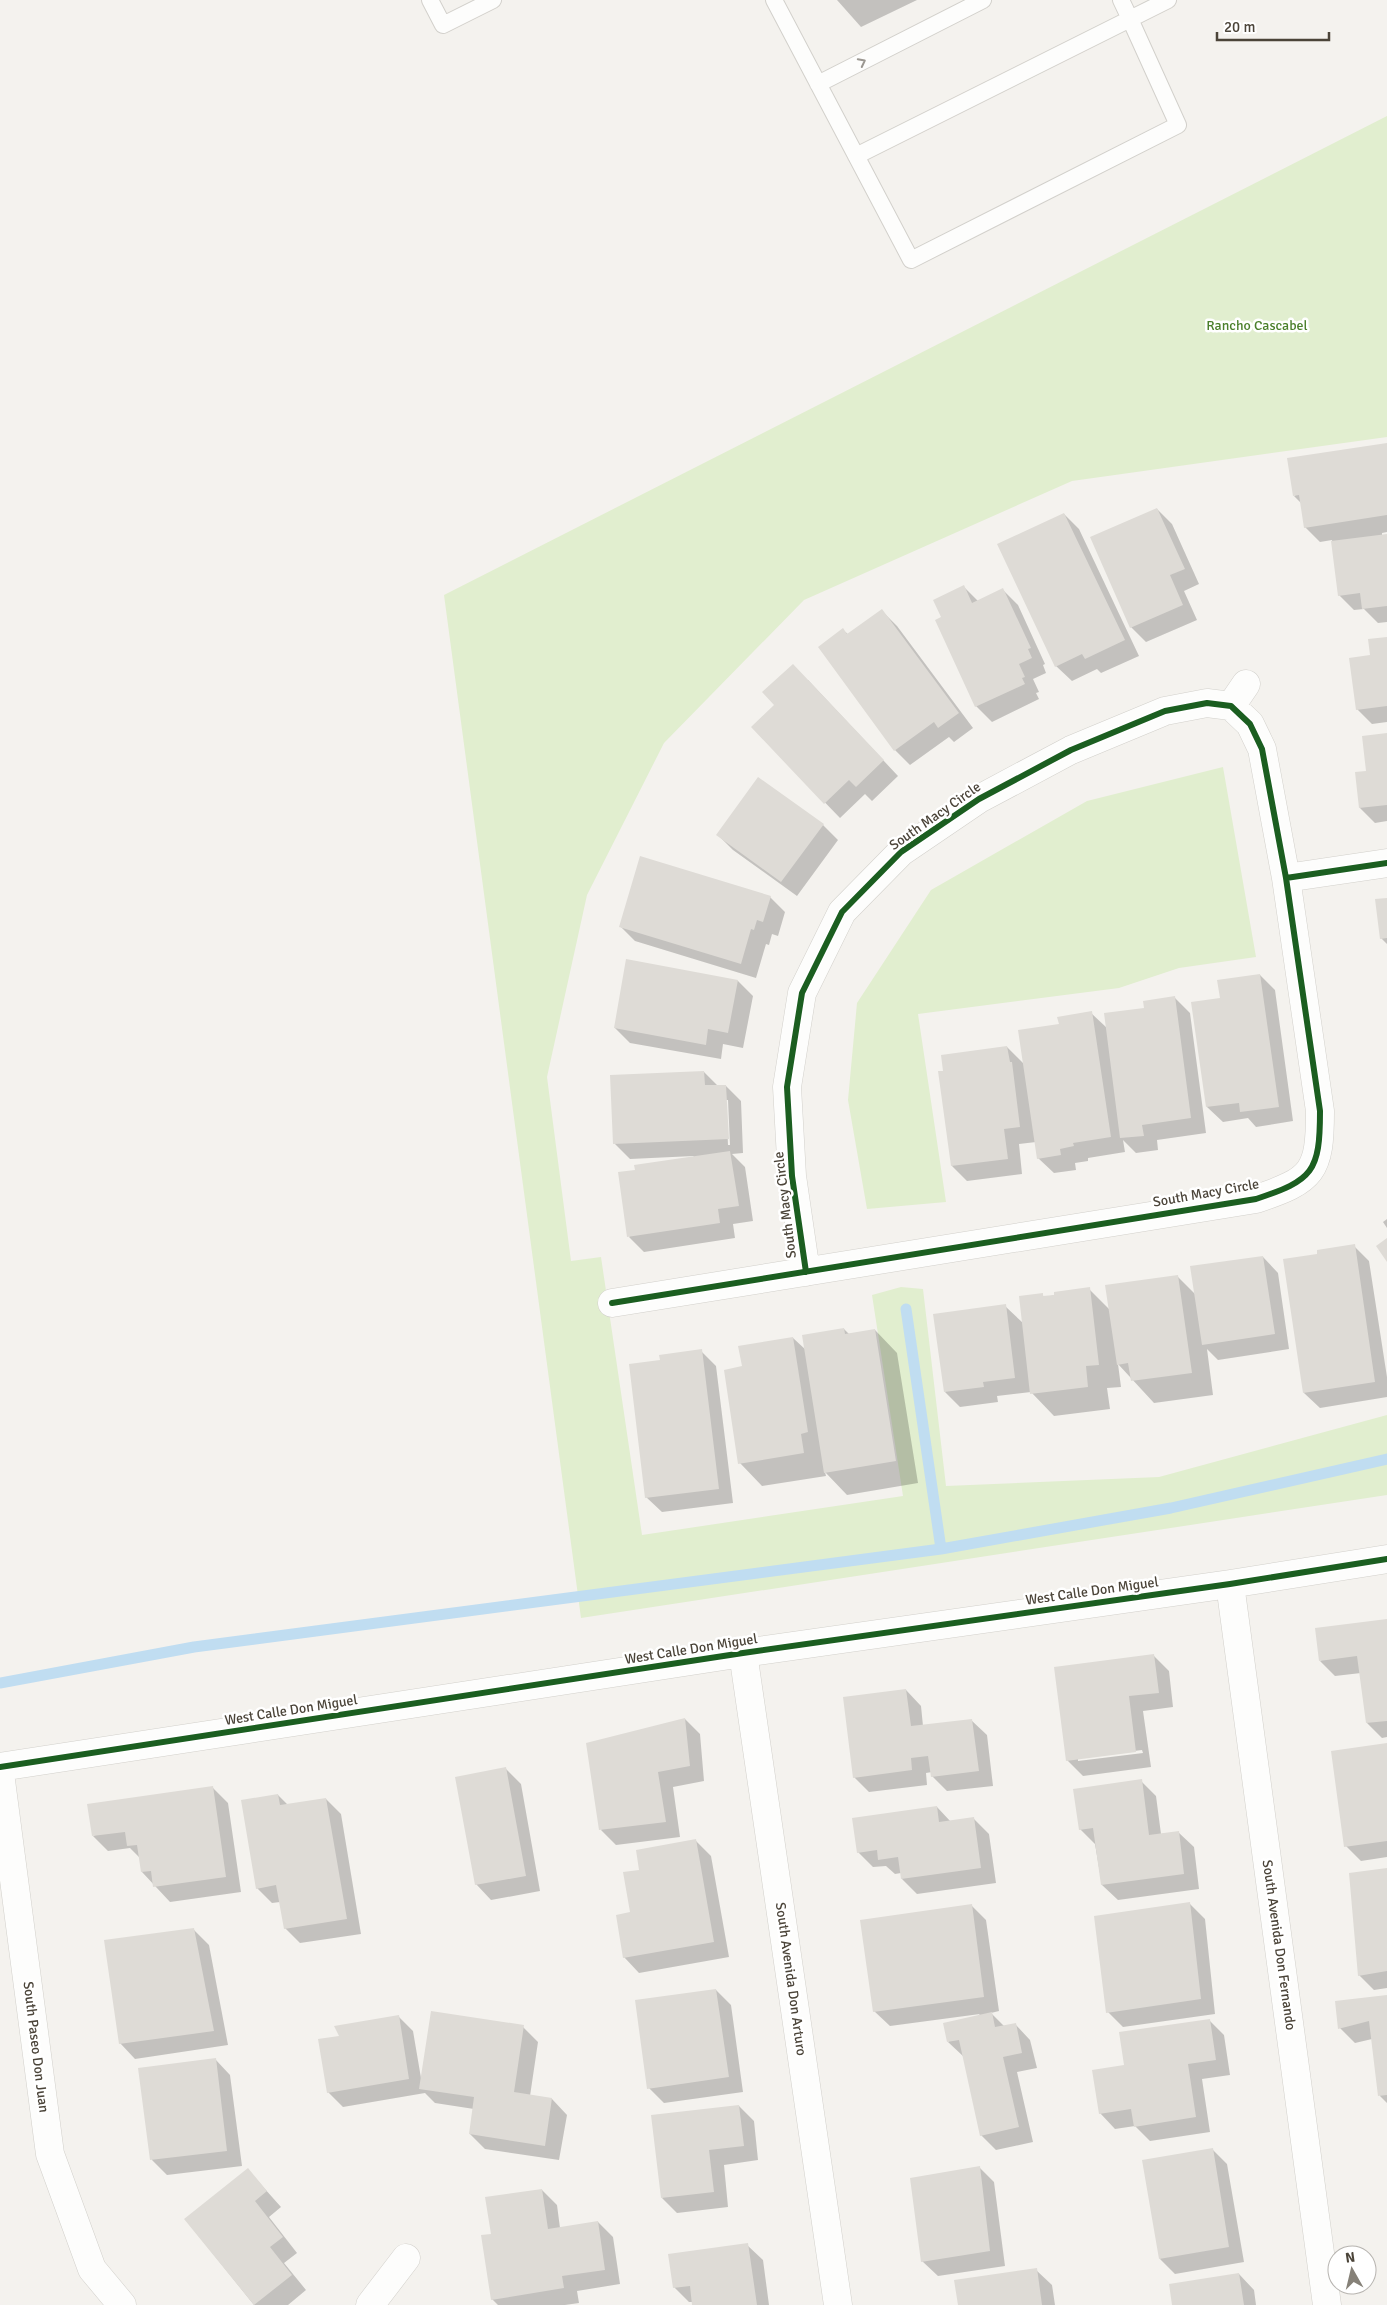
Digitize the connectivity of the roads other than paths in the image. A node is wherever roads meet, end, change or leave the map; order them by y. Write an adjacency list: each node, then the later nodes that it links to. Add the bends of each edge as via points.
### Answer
1 (430, 0): 2 (lane, via 443,25)
2 (493, 0)
3 (774, 0): 8 (lane)
4 (983, 0): 8 (lane, one-way to 4)
5 (1121, 0): 7 (lane)
6 (1168, 0): 7 (lane)
7 (1130, 19): 9 (lane); 9 (lane, via 1178,125 911,260)
8 (818, 84): 9 (lane)
9 (856, 156)
10 (1246, 684): 11 (street)
11 (1231, 706): 13 (street, South Macy Circle, via 1250,724 1262,749); 14 (street, South Macy Circle, via 1207,703 1165,711 1071,750 979,799 902,852 842,912 802,993 787,1087 792,1176)
12 (1387, 863): 13 (street)
13 (1286, 878): 14 (street, South Macy Circle, via 1320,1112 1320,1146 1309,1175 1283,1190 1256,1198)
14 (806, 1272): 15 (street, South Macy Circle)
15 (612, 1304)
16 (1387, 1559): 17 (street, West Calle Don Miguel)
17 (1230, 1584): 18 (street, West Calle Don Miguel); 25 (street, South Avenida Don Fernando)
18 (743, 1653): 19 (street, West Calle Don Miguel); 24 (street, South Avenida Don Arturo)
19 (0, 1767)
20 (0, 1773): 22 (street, South Paseo Don Juan, via 50,2154 92,2269)
21 (406, 2258): 23 (street)
22 (122, 2305)
23 (370, 2305)
24 (838, 2305)
25 (1327, 2305)

